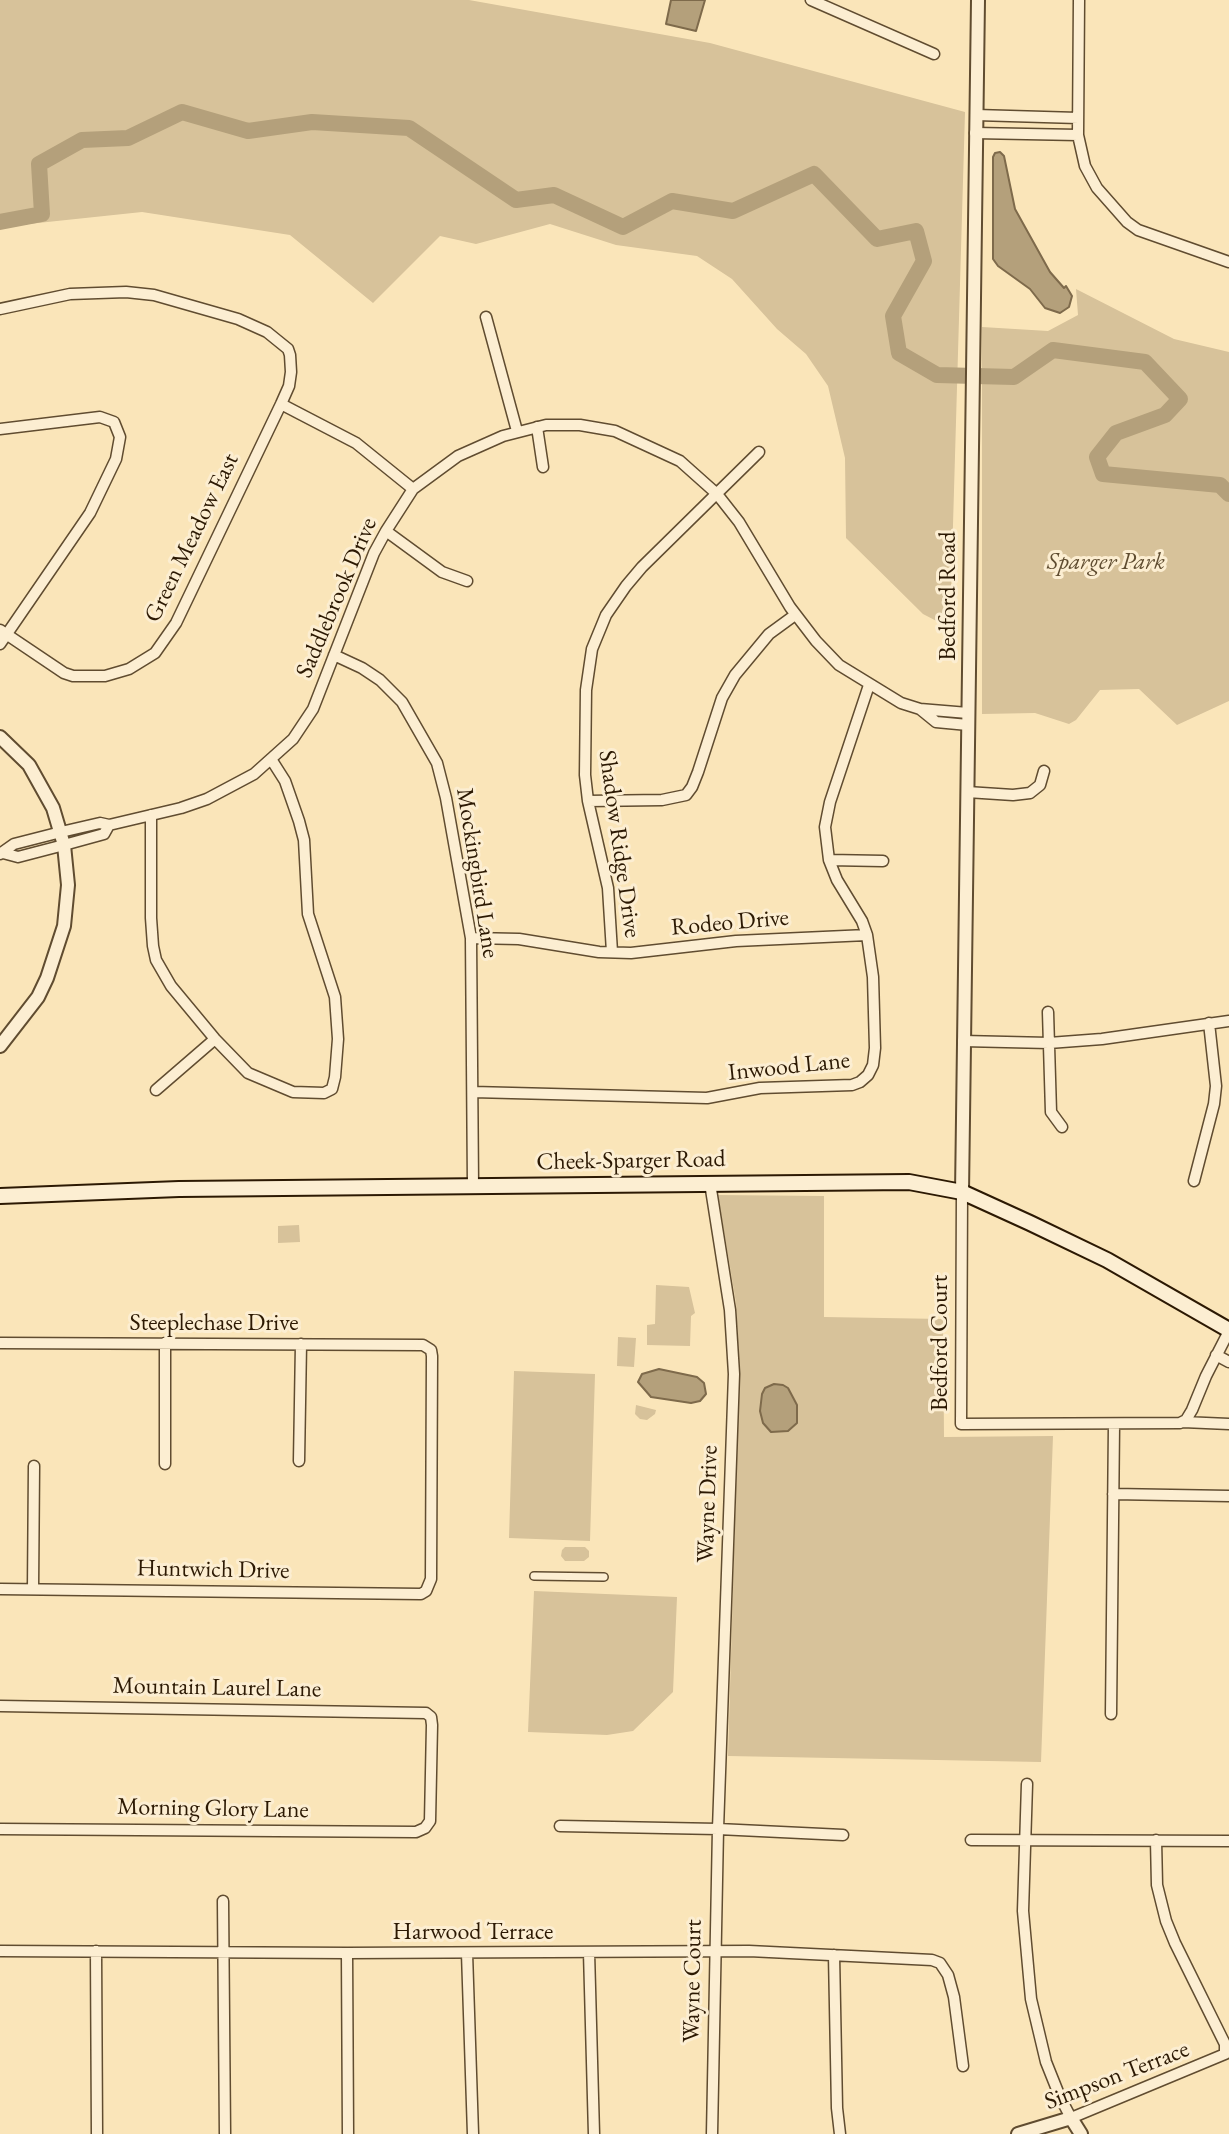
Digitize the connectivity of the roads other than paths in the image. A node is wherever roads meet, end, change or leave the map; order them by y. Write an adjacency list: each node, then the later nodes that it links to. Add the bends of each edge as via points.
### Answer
1 (811, 0): 4 (street)
2 (978, 0): 5 (street, Bedford Road)
3 (1079, 0): 6 (street)
4 (934, 54)
5 (976, 115): 6 (street); 7 (street, Bedford Road)
6 (1078, 118): 8 (street)
7 (975, 133): 8 (street); 27 (street, Bedford Road)
8 (1078, 135): 9 (street, via 1085,166 1097,188 1127,222 1149,236)
9 (1229, 262)
10 (0, 309): 12 (street, Green Meadow East, via 70,294 126,292 182,301 238,319 267,332 288,349 291,372)
11 (486, 317): 15 (street)
12 (281, 404): 18 (street, via 356,443); 23 (street, Green Meadow East, via 176,624 155,653 129,669 105,676 73,676)
13 (537, 427): 15 (street, Saddlebrook Drive); 17 (street); 19 (street, Saddlebrook Drive, via 580,425 626,435 680,461)
14 (0, 429): 23 (street, via 100,418 114,422 120,437 116,459 90,513)
15 (517, 431): 18 (street, Saddlebrook Drive, via 458,456)
16 (760, 452): 19 (street, Shadow Ridge Drive)
17 (543, 467)
18 (413, 489): 20 (street, Saddlebrook Drive)
19 (717, 494): 22 (street, Saddlebrook Drive); 32 (street, Shadow Ridge Drive, via 626,586 598,632 586,690)
20 (386, 531): 21 (street, via 442,572); 25 (street, Saddlebrook Drive)
21 (467, 581)
22 (795, 615): 26 (street, Saddlebrook Drive, via 839,665); 32 (street, via 769,634 735,675 686,795 662,800)
23 (4, 632): 24 (street)
24 (0, 644)
25 (334, 655): 29 (street, Saddlebrook Drive, via 303,726); 41 (street, Mockingbird Lane, via 362,667 402,702 437,763)
26 (869, 685): 27 (street, Saddlebrook Drive, via 901,703); 38 (street, Inwood Lane, via 827,815)
27 (968, 719): 31 (street, Bedford Road)
28 (0, 737): 35 (street, via 35,773)
29 (271, 759): 33 (street, Saddlebrook Drive, via 239,784 207,799); 46 (street, via 285,781 299,821 308,914 335,997 338,1039 332,1089 304,1094 259,1080)
30 (1044, 771): 31 (street, via 1040,785 1030,793)
31 (967, 792): 47 (street, Bedford Road)
32 (588, 801): 42 (street, Shadow Ridge Drive, via 608,888)
33 (151, 815): 34 (street, Saddlebrook Drive); 46 (street, via 150,918 156,960 170,986)
34 (109, 825): 35 (street, Saddlebrook Drive); 36 (street, Saddlebrook Drive, via 104,834)
35 (61, 832): 36 (street); 37 (street, Saddlebrook Drive, via 14,844)
36 (64, 845): 37 (street, Saddlebrook Drive, via 18,857); 49 (street, via 67,902 55,959 38,997)
37 (1, 853)
38 (830, 860): 39 (street); 40 (street, Inwood Lane)
39 (883, 861)
40 (867, 935): 42 (street, Rodeo Drive); 51 (street, Inwood Lane, via 874,1048 873,1065 860,1083 760,1088 707,1098)
41 (471, 938): 42 (street, Rodeo Drive, via 519,939); 51 (street, Mockingbird Lane)
42 (612, 953)
43 (1048, 1012): 48 (street)
44 (1229, 1021): 45 (street)
45 (1209, 1023): 48 (street); 53 (street, via 1216,1086)
46 (215, 1040): 50 (street)
47 (963, 1041): 48 (street); 56 (street, Bedford Road)
48 (1049, 1043): 52 (street, via 1051,1112)
49 (0, 1046)
50 (156, 1090)
51 (473, 1092): 55 (street, Mockingbird Lane)
52 (1062, 1127)
53 (1194, 1181)
54 (710, 1183): 55 (main road, Cheek-Sparger Road); 56 (main road, Cheek-Sparger Road, via 879,1181); 83 (street, Wayne Drive, via 730,1310 734,1374)
55 (473, 1186): 57 (main road, Cheek-Sparger Road)
56 (962, 1192): 58 (main road, Cheek-Sparger Road, via 1107,1260); 66 (street, Bedford Court, via 961,1424)
57 (0, 1196)
58 (1229, 1330): 62 (street)
59 (0, 1343): 60 (street, Steeplechase Drive)
60 (165, 1343): 61 (street, Steeplechase Drive); 68 (street)
61 (301, 1344): 67 (street); 76 (street, Steeplechase Drive, via 427,1346 432,1356 431,1579)
62 (1216, 1355): 63 (street); 64 (street)
63 (1229, 1362)
64 (1183, 1422): 65 (street); 66 (street)
65 (1229, 1424)
66 (1114, 1425): 70 (street)
67 (299, 1461)
68 (165, 1464)
69 (34, 1466): 75 (street)
70 (1113, 1494): 71 (street); 78 (street)
71 (1229, 1496)
72 (534, 1576): 73 (street)
73 (604, 1577)
74 (0, 1589): 75 (street, Huntwich Drive)
75 (33, 1589): 76 (street, Huntwich Drive)
76 (426, 1591)
77 (0, 1706): 81 (street, Mountain Laurel Lane, via 426,1713 432,1717 432,1806)
78 (1111, 1714)
79 (1027, 1784): 86 (street)
80 (559, 1826): 83 (street)
81 (425, 1828): 82 (street, Morning Glory Lane, via 416,1832)
82 (0, 1829)
83 (718, 1829): 84 (street); 92 (street, Wayne Court)
84 (843, 1835)
85 (971, 1840): 86 (street)
86 (1025, 1840): 87 (street); 99 (street, via 1023,1911 1031,1998 1046,2062)
87 (1156, 1840): 88 (street); 99 (street, Simpson Terrace, via 1157,1885 1166,1921 1226,2044 1225,2054)
88 (1229, 1841)
89 (223, 1900): 93 (street)
90 (0, 1951): 91 (street, Harwood Terrace)
91 (96, 1951): 93 (street, Harwood Terrace); 100 (street)
92 (715, 1951): 94 (street, Harwood Terrace); 97 (street, Harwood Terrace); 105 (street, Wayne Court)
93 (224, 1952): 95 (street, Harwood Terrace); 101 (street)
94 (590, 1952): 96 (street, Harwood Terrace); 104 (street)
95 (347, 1953): 96 (street, Harwood Terrace); 102 (street)
96 (467, 1953): 103 (street)
97 (834, 1955): 98 (street, Harwood Terrace, via 932,1960 944,1967 954,1997); 106 (street)
98 (963, 2066)
99 (1071, 2118): 107 (street, Simpson Terrace); 108 (street)
100 (97, 2134)
101 (225, 2134)
102 (348, 2134)
103 (473, 2134)
104 (594, 2134)
105 (712, 2134)
106 (840, 2134)
107 (1018, 2134)
108 (1081, 2134)

